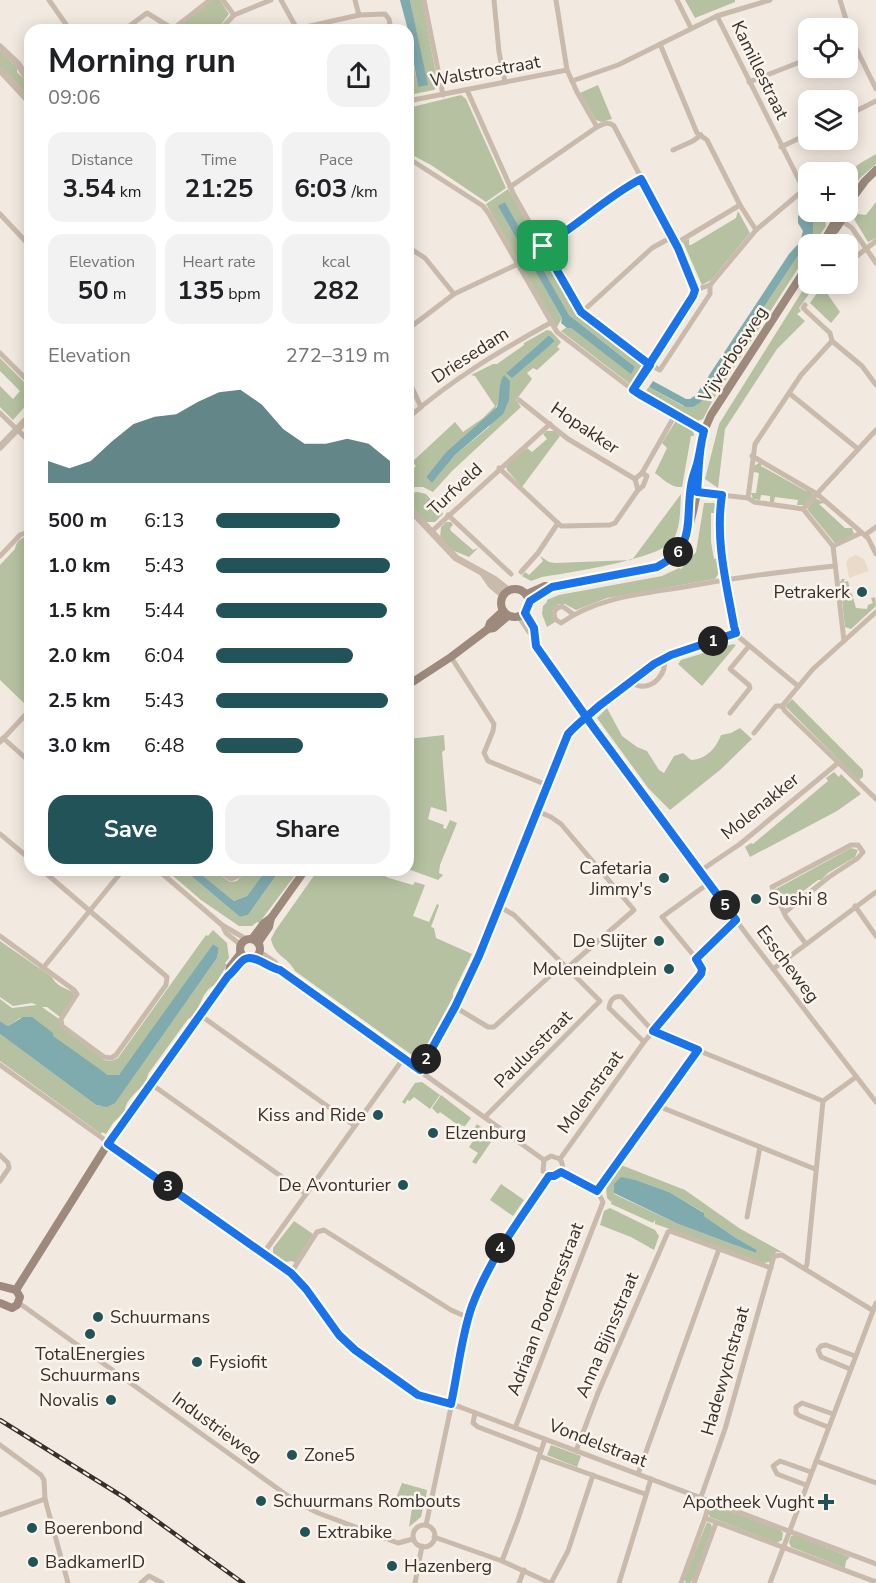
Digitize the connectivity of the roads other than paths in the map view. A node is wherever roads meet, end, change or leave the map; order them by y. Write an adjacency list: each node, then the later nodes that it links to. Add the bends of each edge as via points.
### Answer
1 (210, 0): 22 (street)
2 (223, 0): 15 (street)
3 (271, 0): 15 (street)
4 (281, 0): 24 (street)
5 (355, 0): 16 (street)
6 (424, 0): 40 (street)
7 (494, 0): 36 (street)
8 (556, 0): 33 (street)
9 (677, 0): 27 (street)
10 (744, 0): 14 (street)
11 (770, 0): 14 (street)
12 (840, 0): 18 (street)
13 (51, 1): 19 (street)
14 (746, 7): 17 (street)
15 (234, 15): 23 (street)
16 (359, 15): 25 (street); 26 (street, via 385,14)
17 (717, 16): 27 (street); 37 (street, Kamillestraat)
18 (844, 18)
19 (66, 24)
20 (132, 24): 21 (street, via 147,13)
21 (166, 24)
22 (180, 24)
23 (226, 24)
24 (293, 24)
25 (328, 24)
26 (389, 24)
27 (691, 28): 28 (street)
28 (660, 44): 35 (street, via 618,65); 46 (street)
29 (0, 47): 34 (street)
30 (858, 57): 38 (street)
31 (798, 63): 37 (street)
32 (0, 70): 41 (street)
33 (567, 70): 35 (street); 36 (street, Walstrostraat)
34 (24, 74)
35 (572, 81): 45 (street)
36 (505, 82): 39 (street, Walstrostraat)
37 (749, 82): 48 (street, Kamillestraat)
38 (876, 89)
39 (467, 90): 40 (street, Walstrostraat); 54 (street)
40 (443, 94): 42 (street, Walstrostraat)
41 (24, 96)
42 (414, 100)
43 (876, 100): 44 (street)
44 (858, 110)
45 (597, 127): 53 (street, via 605,123 614,126); 54 (street)
46 (701, 135): 49 (street); 57 (street)
47 (798, 139): 48 (street)
48 (782, 147): 52 (street, Kamillestraat)
49 (673, 150)
50 (414, 162): 70 (street, via 483,206)
51 (876, 170): 55 (main road)
52 (798, 178)
53 (641, 179): 61 (street); 65 (street, via 621,189)
54 (510, 187): 65 (street)
55 (858, 190)
56 (798, 195): 60 (street)
57 (740, 205): 60 (street); 64 (street)
58 (0, 214): 62 (street)
59 (846, 222): 66 (street)
60 (756, 230): 72 (street)
61 (672, 237): 64 (street); 76 (street, via 652,248)
62 (24, 240)
63 (876, 242): 66 (street)
64 (675, 244): 73 (street)
65 (543, 246): 76 (street)
66 (867, 249): 68 (street); 69 (street)
67 (414, 251): 74 (street, via 425,258)
68 (858, 256)
69 (876, 263)
70 (518, 264): 74 (street); 77 (street)
71 (798, 280): 95 (main road, Vijverbosweg, via 722,395)
72 (710, 285): 73 (street); 81 (street, via 710,294 664,366 660,370)
73 (695, 290): 81 (street)
74 (454, 294): 78 (street)
75 (805, 305): 79 (street, via 803,308 830,333)
76 (581, 312): 81 (street)
77 (552, 322): 84 (street, via 565,339); 88 (street, Driesedam, via 470,370)
78 (414, 324)
79 (832, 342): 83 (street, via 862,366); 86 (street, via 804,370)
80 (0, 353): 82 (street)
81 (650, 365): 84 (street)
82 (24, 377)
83 (876, 385)
84 (633, 390): 91 (street)
85 (414, 392): 88 (street)
86 (789, 393): 99 (street); 100 (street, via 755,444)
87 (519, 400): 93 (street, Hopakker)
88 (421, 407): 90 (street, Driesedam)
89 (0, 413): 94 (street)
90 (414, 413)
91 (675, 415): 95 (street); 102 (street)
92 (24, 422): 94 (street)
93 (550, 424): 101 (street, Turfveld); 103 (street, Hopakker)
94 (17, 429): 97 (street); 98 (street)
95 (704, 431): 105 (main road, Vijverbosweg)
96 (875, 433): 99 (street)
97 (24, 436)
98 (0, 447)
99 (858, 449): 106 (street)
100 (753, 456): 106 (street); 108 (street)
101 (499, 468): 111 (street, Turfveld); 112 (street, Turfveld)
102 (642, 473): 103 (street); 104 (street, via 647,480)
103 (635, 479): 104 (street)
104 (638, 490): 112 (street, via 615,523)
105 (693, 491): 107 (street); 125 (main road, Vijverbosweg, via 693,513 687,534 669,560 657,567 545,586)
106 (817, 494): 109 (street); 116 (street)
107 (722, 495): 108 (street); 123 (street, via 719,536)
108 (748, 498): 109 (street)
109 (803, 509): 117 (street)
110 (414, 514): 114 (street)
111 (448, 515): 114 (street, Turfveld); 122 (street)
112 (558, 523): 121 (street)
113 (876, 527): 116 (street)
114 (430, 532): 124 (street, via 456,558)
115 (24, 533): 119 (street)
116 (863, 534): 117 (street); 118 (street)
117 (832, 546): 120 (street)
118 (876, 554)
119 (0, 556)
120 (835, 566): 123 (street); 131 (street)
121 (521, 572)
122 (511, 574)
123 (725, 579): 128 (street, via 616,598); 130 (street)
124 (505, 592): 125 (main road, via 518,588); 127 (main road, via 500,603)
125 (528, 598): 129 (main road)
126 (876, 612): 131 (street)
127 (505, 613): 129 (main road); 133 (main road, via 494,628)
128 (573, 614)
129 (522, 615): 141 (street, Esscheweg, via 535,636 536,646)
130 (736, 633): 132 (street); 134 (street)
131 (844, 641): 137 (street)
132 (749, 646): 137 (street); 139 (street, via 730,669 750,688)
133 (451, 657): 135 (main road); 146 (street, via 494,724 484,753 488,761)
134 (664, 659): 136 (street); 136 (street, via 666,666 656,681 639,687)
135 (414, 681)
136 (630, 682): 141 (street)
137 (798, 686): 138 (street)
138 (782, 706): 142 (street, via 776,706); 145 (street)
139 (730, 713)
140 (24, 716): 143 (street)
141 (586, 717): 146 (street, via 568,734); 151 (street, Esscheweg)
142 (754, 733)
143 (2, 740): 144 (street)
144 (24, 757)
145 (838, 763): 147 (street); 151 (street, Molenakker, via 740,844)
146 (547, 785): 148 (street)
147 (876, 799)
148 (537, 811): 159 (street); 168 (street, via 561,824 634,910)
149 (0, 834): 150 (street)
150 (24, 855)
151 (700, 871): 156 (street, Esscheweg)
152 (49, 876): 160 (street)
153 (118, 876): 160 (street)
154 (165, 876): 166 (street, via 222,925 226,933)
155 (302, 876): 166 (main road, via 271,918 269,927)
156 (709, 883): 162 (street, Esscheweg); 167 (street, via 662,918)
157 (876, 892): 158 (street)
158 (855, 906): 164 (street); 165 (street)
159 (500, 907): 168 (street, via 514,915); 171 (street)
160 (89, 910): 169 (street); 169 (street, via 168,980 116,1055 105,1057 63,1026 61,1019 77,994)
161 (784, 913): 161 (street, via 772,887 851,845 858,845 863,852 858,858); 165 (street)
162 (736, 920): 167 (street); 170 (street, Esscheweg)
163 (0, 936): 169 (street)
164 (876, 936)
165 (806, 944): 170 (street)
166 (250, 948): 172 (main road, via 230,968); 176 (street, via 271,968 280,970)
167 (696, 959): 173 (street, via 701,974)
168 (566, 966): 171 (street, via 494,1027); 184 (street, Paulusstraat, via 600,1001)
169 (43, 968)
170 (773, 969): 179 (street, Esscheweg)
171 (455, 1007): 178 (street)
172 (200, 1016): 180 (main road); 185 (street)
173 (653, 1031): 174 (street, Molenstraat); 174 (street, Molenstraat, via 622,997 610,1002 609,1008); 175 (street)
174 (645, 1042): 189 (street, Molenstraat)
175 (698, 1050): 181 (street); 183 (street)
176 (403, 1059): 178 (street); 185 (street)
177 (0, 1065): 186 (street, Vondelstraat)
178 (420, 1070): 184 (street)
179 (856, 1077): 181 (street); 182 (street, Esscheweg)
180 (151, 1084): 186 (main road); 196 (street)
181 (823, 1101): 191 (street)
182 (876, 1102)
183 (658, 1106): 187 (street); 195 (street)
184 (485, 1117): 190 (street)
185 (355, 1126): 196 (street)
186 (108, 1144): 199 (street, Vondelstraat); 204 (main road)
187 (760, 1147): 191 (street); 197 (street)
188 (0, 1155): 194 (street, via 9,1168)
189 (560, 1159): 190 (street, via 551,1156); 192 (street)
190 (544, 1160): 193 (street, via 543,1171)
191 (815, 1169): 201 (street)
192 (561, 1172): 193 (street); 195 (street)
193 (549, 1176): 209 (street, via 495,1257)
194 (0, 1181)
195 (597, 1191): 216 (street, Adriaan Poortersstraat, via 603,1202)
196 (306, 1194): 199 (street)
197 (747, 1217)
198 (719, 1249): 200 (street); 219 (street, Anna Bijnsstraat, via 668,1232); 223 (street)
199 (263, 1254): 202 (street, Vondelstraat)
200 (771, 1268): 201 (street, Hadewychstraat, via 778,1254); 229 (street, Hadewychstraat, via 725,1429)
201 (804, 1269): 208 (street)
202 (291, 1273): 209 (street, via 320,1230 327,1230 450,1310); 212 (street, Vondelstraat, via 355,1350 418,1395)
203 (0, 1286): 204 (main road)
204 (16, 1290): 206 (main road)
205 (0, 1303): 206 (main road, via 9,1308)
206 (19, 1303): 238 (street, Industrieweg, via 295,1501 398,1543)
207 (876, 1303): 208 (street)
208 (872, 1310): 210 (street)
209 (469, 1318): 212 (street)
210 (855, 1356): 211 (street); 211 (street, via 826,1345 818,1350 821,1357)
211 (850, 1369): 214 (street)
212 (451, 1404): 213 (street, Vondelstraat); 235 (street)
213 (475, 1413): 216 (street, Vondelstraat); 220 (street, Vondelstraat, via 473,1423 478,1427)
214 (833, 1414): 215 (street); 215 (street, via 802,1403 796,1407 800,1416)
215 (828, 1427): 221 (street)
216 (516, 1428): 217 (street, Vondelstraat)
217 (545, 1439): 219 (street, Vondelstraat); 220 (street)
218 (0, 1445): 230 (street, via 40,1475)
219 (576, 1451): 223 (street, Vondelstraat)
220 (540, 1453): 224 (street, Vondelstraat); 241 (street)
221 (816, 1461): 222 (street); 226 (street)
222 (811, 1472): 227 (street); 227 (street, via 780,1461 773,1466 777,1474)
223 (638, 1474): 225 (street, Vondelstraat)
224 (593, 1475): 228 (street, Vondelstraat); 250 (street, via 571,1545)
225 (651, 1479): 228 (street); 229 (street, Vondelstraat)
226 (876, 1483)
227 (806, 1485): 236 (street)
228 (645, 1494): 251 (street)
229 (701, 1497): 231 (street, Vondelstraat)
230 (45, 1498): 232 (street); 245 (street)
231 (710, 1501): 233 (street); 236 (street, Vondelstraat)
232 (0, 1515)
233 (705, 1518): 234 (street); 252 (street)
234 (716, 1523): 240 (street); 253 (street)
235 (426, 1525): 237 (street, via 434,1531); 238 (street, via 416,1528)
236 (789, 1530): 240 (street); 242 (street, Vondelstraat)
237 (434, 1538): 239 (street); 241 (street)
238 (413, 1539): 239 (street)
239 (422, 1546): 248 (street)
240 (783, 1547): 244 (street); 254 (street)
241 (502, 1561): 243 (street)
242 (876, 1564)
243 (524, 1570): 249 (street); 250 (street)
244 (876, 1582)
245 (68, 1583)
246 (141, 1583): 247 (street, via 149,1576)
247 (162, 1583)
248 (415, 1583)
249 (519, 1583)
250 (551, 1583)
251 (619, 1583)
252 (681, 1583)
253 (694, 1583)
254 (770, 1583)

